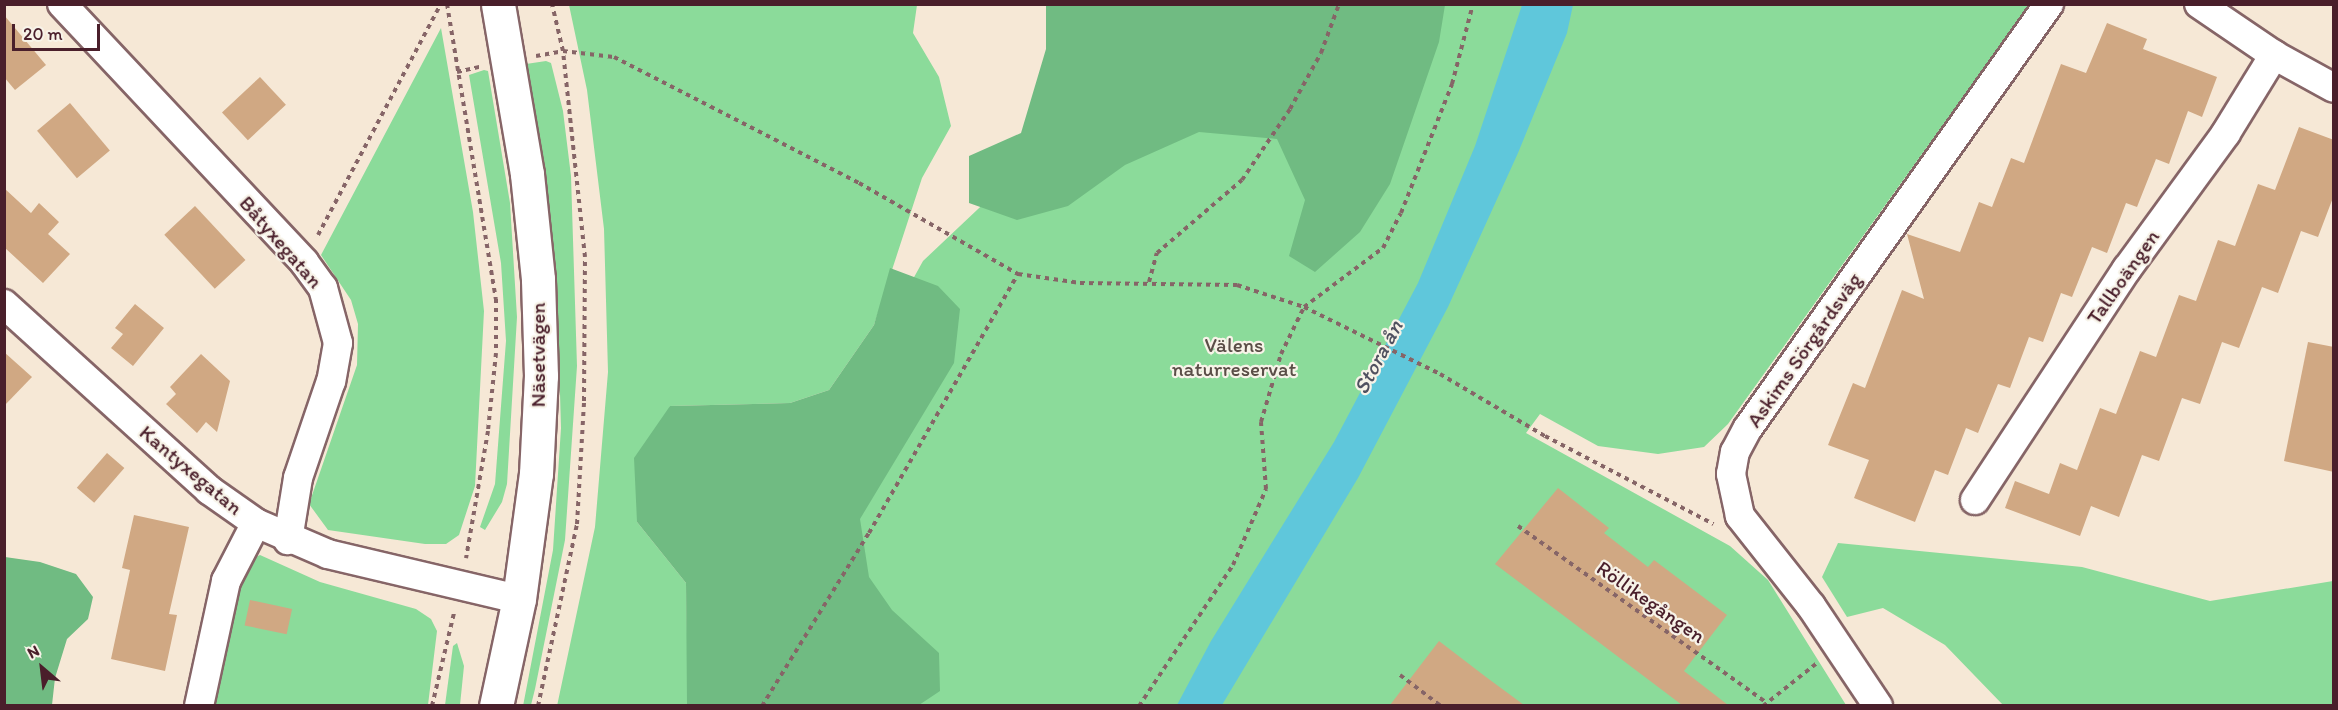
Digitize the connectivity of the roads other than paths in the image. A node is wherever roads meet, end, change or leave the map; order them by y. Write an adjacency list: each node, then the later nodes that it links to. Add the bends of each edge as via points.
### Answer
1 (62, 4): 10 (street, Båtyxegatan, via 304,262 323,288 338,344 331,381 298,478)
2 (498, 4): 11 (street, Näsetvägen, via 527,174 538,279 541,376 536,474)
3 (2049, 4): 14 (street, Askims Sörgårdsväg, via 1748,428 1736,452 1731,474 1740,516 1841,649)
4 (2199, 4): 5 (street)
5 (2274, 55): 6 (street); 8 (street, Tallboängen, via 2226,133 2127,269)
6 (2333, 86)
7 (4, 304): 9 (street, Kantyxegatan, via 209,490)
8 (1974, 500)
9 (256, 524): 10 (street, Kantyxegatan); 12 (street, via 226,581)
10 (288, 540): 11 (street, Kantyxegatan, via 372,566)
11 (519, 599): 13 (street, Näsetvägen)
12 (199, 705)
13 (496, 705)
14 (1878, 705)

